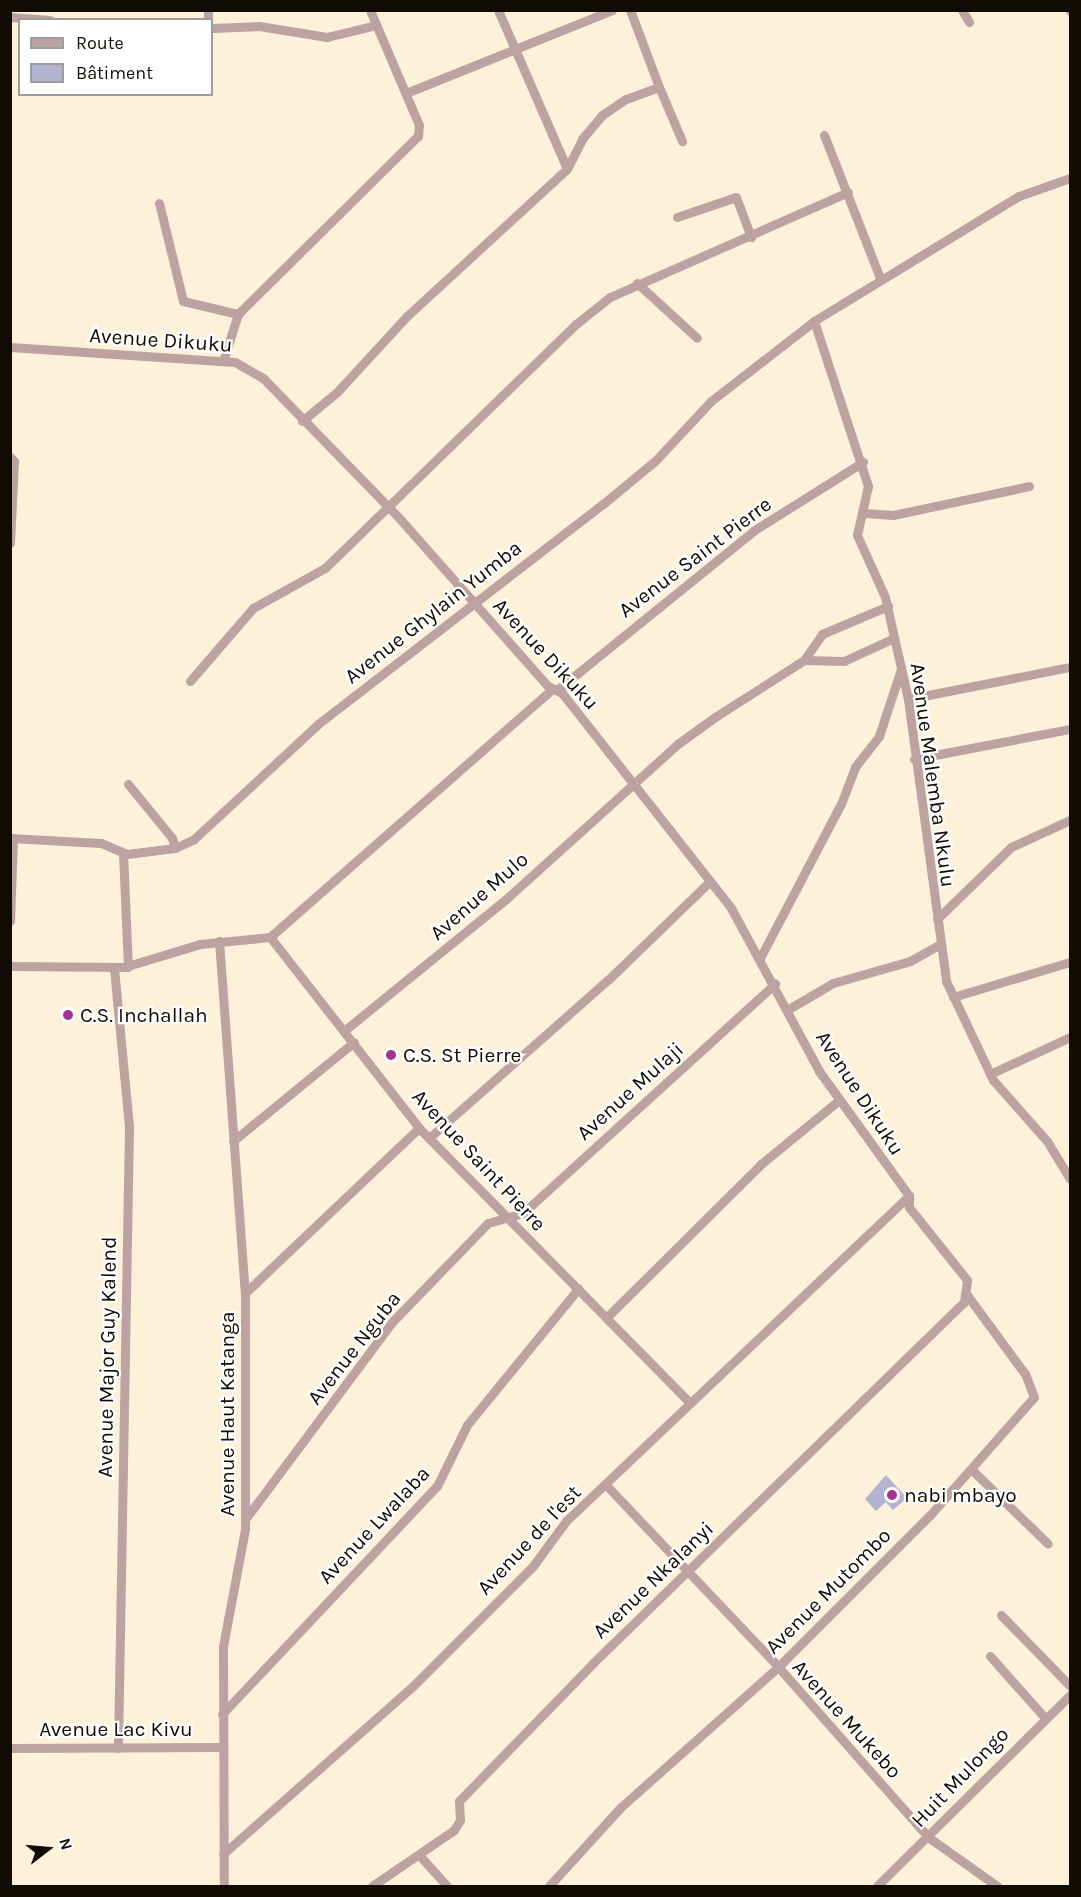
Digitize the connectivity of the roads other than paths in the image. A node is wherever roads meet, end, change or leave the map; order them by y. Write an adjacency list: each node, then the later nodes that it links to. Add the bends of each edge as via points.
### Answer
1 (370, 10): 7 (street)
2 (498, 10): 9 (street)
3 (612, 10): 9 (street)
4 (630, 10): 10 (street)
5 (962, 10): 6 (street)
6 (969, 22)
7 (376, 25): 8 (street, via 327,37 259,26); 11 (street)
8 (213, 28)
9 (514, 52): 11 (street); 14 (street)
10 (659, 87): 13 (street); 14 (street, via 609,109 582,138)
11 (406, 93): 22 (street, via 419,129 412,147)
12 (824, 135): 16 (street)
13 (682, 141)
14 (567, 169): 27 (street, via 407,315 337,392)
15 (1071, 178): 20 (street, Avenue Ghylain Yumba, via 1019,196)
16 (848, 192): 19 (street); 20 (street)
17 (159, 203): 22 (street, via 183,301)
18 (677, 217): 19 (street, via 736,197)
19 (752, 237): 21 (street)
20 (880, 278): 23 (street, Avenue Ghylain Yumba)
21 (637, 283): 24 (street); 31 (street, via 576,324)
22 (238, 314): 26 (street)
23 (814, 321): 29 (street, Avenue Malemba Nkulu); 34 (street, Avenue Ghylain Yumba, via 711,401 642,473)
24 (697, 338)
25 (10, 347): 26 (street, Avenue Dikuku)
26 (223, 361): 27 (street, Avenue Dikuku, via 251,368)
27 (302, 421): 31 (street, Avenue Dikuku)
28 (10, 457): 33 (street, via 14,461)
29 (862, 462): 32 (street, Avenue Malemba Nkulu, via 869,492); 41 (street, Avenue Saint Pierre, via 753,531)
30 (1029, 486): 32 (street, via 903,514)
31 (389, 508): 34 (street, Avenue Dikuku); 40 (street, via 325,568 258,603)
32 (865, 513): 35 (street, Avenue Malemba Nkulu, via 857,535)
33 (10, 543)
34 (473, 601): 41 (street, Avenue Dikuku); 49 (street, Avenue Ghylain Yumba, via 318,724 218,820)
35 (888, 606): 36 (street, Avenue Malemba Nkulu); 37 (street, via 822,634)
36 (894, 638): 37 (street, via 844,661); 39 (street, Avenue Malemba Nkulu)
37 (804, 660): 46 (street, Avenue Mulo, via 715,717)
38 (1071, 667): 42 (street)
39 (901, 669): 42 (street, Avenue Malemba Nkulu); 57 (street, via 879,736 855,767 841,804)
40 (190, 681)
41 (554, 690): 46 (street, Avenue Dikuku); 54 (street, Avenue Saint Pierre)
42 (908, 699): 44 (street, Avenue Malemba Nkulu)
43 (1070, 728): 44 (street)
44 (914, 759): 52 (street, Avenue Malemba Nkulu)
45 (128, 784): 49 (street, via 172,838)
46 (632, 784): 51 (street, Avenue Dikuku); 65 (street, Avenue Mulo, via 505,900)
47 (1071, 820): 52 (street, via 1011,847)
48 (12, 838): 50 (street, via 101,843); 53 (street)
49 (175, 848): 50 (street)
50 (123, 853): 60 (street)
51 (709, 882): 57 (street, Avenue Dikuku, via 731,908); 71 (street, via 609,979)
52 (937, 919): 56 (street, Avenue Malemba Nkulu)
53 (10, 921)
54 (270, 938): 55 (street); 65 (street, Avenue Saint Pierre)
55 (219, 941): 60 (street); 72 (street, Avenue Haut Katanga)
56 (941, 944): 63 (street, Avenue Malemba Nkulu); 64 (street, via 910,960 833,983)
57 (760, 958): 62 (street, Avenue Dikuku)
58 (1071, 962): 63 (street)
59 (10, 966): 61 (street)
60 (128, 967): 61 (street)
61 (114, 968): 95 (street, Avenue Major Guy Kalend, via 129,1128)
62 (775, 984): 64 (street, Avenue Dikuku); 75 (street, Avenue Mulaji, via 523,1213)
63 (953, 997): 68 (street, Avenue Malemba Nkulu)
64 (787, 1010): 69 (street, Avenue Dikuku)
65 (345, 1030): 67 (street, Avenue Saint Pierre)
66 (1071, 1037): 68 (street)
67 (354, 1042): 70 (street, Avenue Saint Pierre); 72 (street)
68 (990, 1074): 73 (street, Avenue Malemba Nkulu, via 1047,1141)
69 (838, 1101): 74 (street, Avenue Dikuku); 79 (street, via 761,1164)
70 (419, 1128): 71 (street, Avenue Saint Pierre); 77 (street)
71 (429, 1138): 75 (street, Avenue Saint Pierre)
72 (233, 1141): 77 (street, Avenue Haut Katanga)
73 (1071, 1179)
74 (909, 1196): 78 (street, Avenue Dikuku, via 909,1207 967,1280); 80 (street, Avenue de l'est)
75 (507, 1218): 76 (street, Avenue Saint Pierre); 83 (street, Avenue Nguba, via 488,1223 392,1322)
76 (578, 1289): 79 (street, Avenue Saint Pierre); 91 (street, Avenue Lwalaba, via 467,1425 437,1486)
77 (245, 1293): 83 (street, Avenue Haut Katanga)
78 (967, 1295): 81 (street, Avenue Mutombo, via 1035,1393); 85 (street, Avenue Nkalanyi)
79 (607, 1317): 80 (street, Avenue Saint Pierre)
80 (690, 1403): 82 (street, Avenue de l'est)
81 (971, 1469): 84 (street); 88 (street, Avenue Mutombo)
82 (606, 1485): 85 (street, Avenue Mukebo); 97 (street, Avenue de l'est, via 566,1521 533,1566 414,1685)
83 (246, 1518): 91 (street, Avenue Haut Katanga, via 224,1634)
84 (1048, 1544)
85 (690, 1570): 88 (street, Avenue Mukebo); 98 (street, Avenue Nkalanyi, via 459,1802 456,1827)
86 (1001, 1615): 89 (street)
87 (990, 1656): 92 (street)
88 (777, 1668): 96 (street, Avenue Mukebo); 102 (street, Avenue Mutombo, via 621,1808)
89 (1071, 1686)
90 (1071, 1695): 92 (street, Huit Mulongo)
91 (222, 1714): 93 (street, Avenue Haut Katanga)
92 (1046, 1719): 96 (street, Huit Mulongo)
93 (222, 1747): 95 (street, Avenue Lac Kivu); 97 (street, Avenue Haut Katanga)
94 (10, 1748): 95 (street, Avenue Lac Kivu)
95 (118, 1748)
96 (928, 1837): 103 (street, Huit Mulongo); 104 (street, Avenue Mukebo)
97 (223, 1854): 99 (street, Avenue Haut Katanga)
98 (420, 1856): 100 (street, Avenue Nkalanyi); 101 (street)
99 (224, 1887)
100 (372, 1887)
101 (447, 1887)
102 (549, 1887)
103 (877, 1887)
104 (997, 1887)

